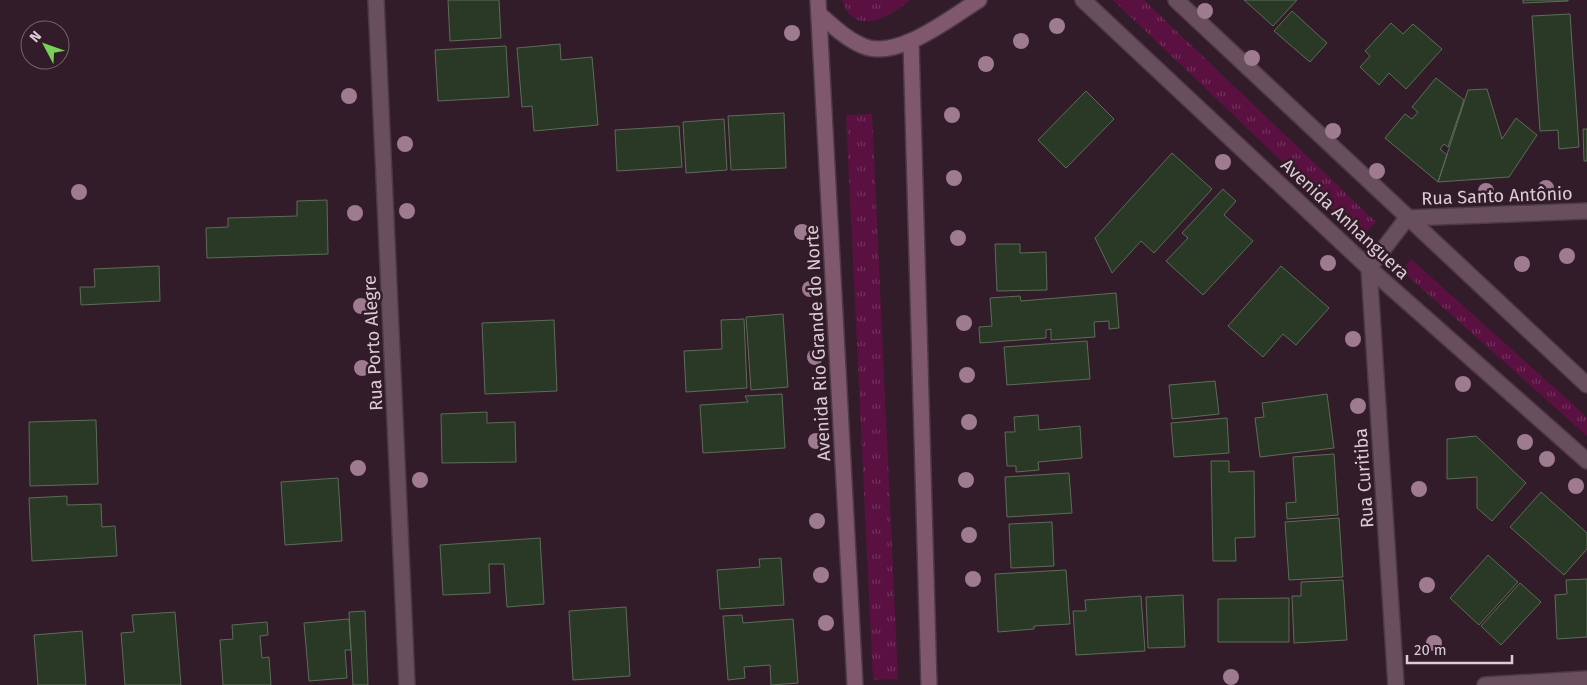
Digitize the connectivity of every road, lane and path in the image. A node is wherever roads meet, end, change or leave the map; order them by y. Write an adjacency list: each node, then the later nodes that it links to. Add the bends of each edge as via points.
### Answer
1 (376, 0): 13 (street, Rua Porto Alegre)
2 (978, 0): 6 (main road)
3 (1083, 0): 9 (street, Avenida Anhanguera)
4 (1176, 0): 8 (street)
5 (819, 7): 6 (main road, via 844,36 864,47 882,48); 14 (main road, Avenida Rio Grande do Norte)
6 (911, 42): 15 (main road)
7 (1587, 211): 8 (street, Rua Santo Antônio)
8 (1407, 218): 9 (street); 10 (street)
9 (1369, 268): 11 (street, Avenida Anhanguera); 16 (street, Rua Curitiba)
10 (1587, 385)
11 (1587, 461)
12 (1587, 679): 17 (street)
13 (407, 685)
14 (855, 685)
15 (929, 685)
16 (1396, 685)
17 (1485, 685)

